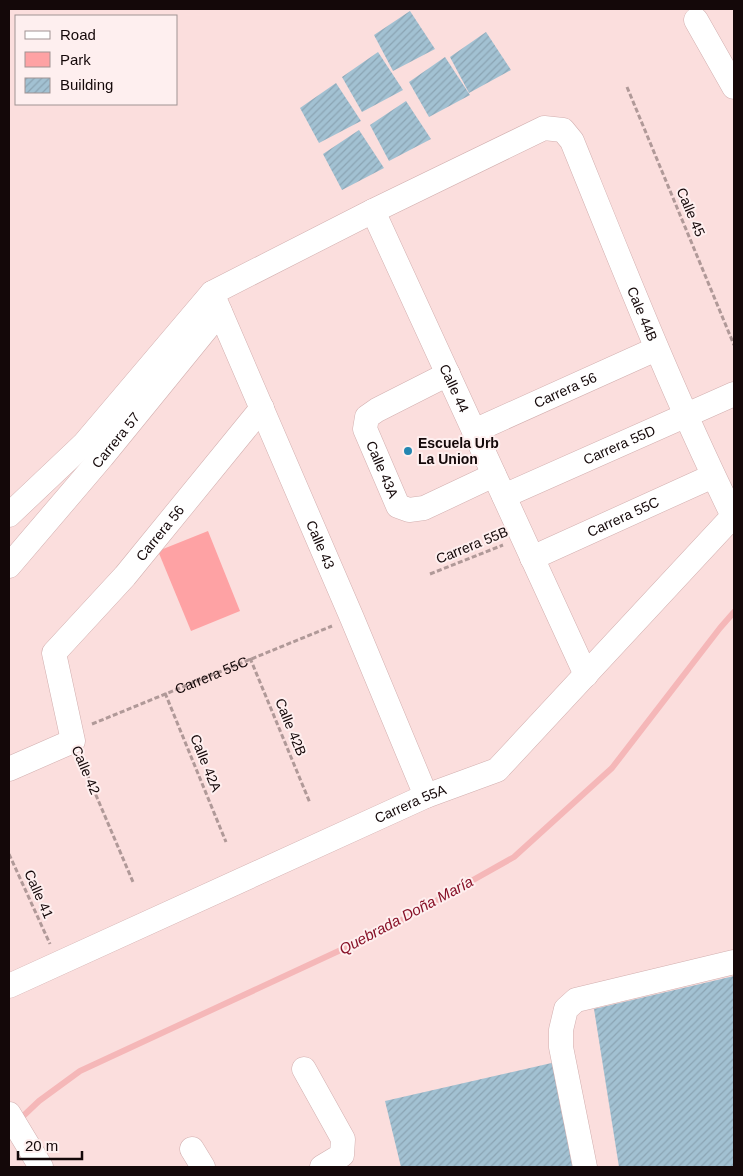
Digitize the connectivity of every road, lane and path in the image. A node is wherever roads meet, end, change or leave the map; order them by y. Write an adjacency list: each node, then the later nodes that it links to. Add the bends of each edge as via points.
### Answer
1 (696, 20): 3 (street)
2 (627, 87): 6 (path, Calle 45)
3 (734, 87)
4 (373, 211): 5 (street); 7 (street, Cale 44B, via 544,128 563,130 572,141); 8 (street, Calle 44)
5 (216, 302): 10 (street, Calle 43); 16 (street, Carrera 57, via 84,444); 19 (street, Carrera 57, via 102,457)
6 (734, 345)
7 (656, 349): 11 (street, Cale 44B); 12 (street, Carrera 56)
8 (448, 374): 12 (street, Calle 44); 15 (street, Calle 43A, via 367,417 365,429 398,506 409,510)
9 (734, 394): 11 (street, Carrera 55D)
10 (262, 408): 21 (street, Calle 43); 22 (street, Carrera 56, via 125,576)
11 (685, 415): 13 (street, Cale 44B); 14 (street, Carrera 55D)
12 (474, 431): 14 (street, Calle 44)
13 (713, 476): 17 (street, Cale 44B); 18 (street, Carrera 55C)
14 (499, 486): 15 (street, Carrera 55D); 18 (street, Calle 44)
15 (424, 508)
16 (9, 515)
17 (734, 516): 24 (street, Carrera 55A)
18 (527, 548): 20 (path, Carrera 55B); 24 (street, Calle 44)
19 (9, 566)
20 (430, 574)
21 (352, 618): 23 (path, Carrera 55C); 28 (street, Calle 43)
22 (54, 653): 26 (street, Calle 42)
23 (250, 658): 25 (path, Carrera 55C); 29 (path, Calle 42B)
24 (586, 675): 28 (street, Carrera 55A, via 497,770)
25 (165, 693): 26 (path, Carrera 55C); 30 (path, Calle 42A)
26 (72, 737): 27 (street); 32 (path, Calle 42)
27 (9, 769)
28 (426, 796): 35 (street, Carrera 55A)
29 (310, 803)
30 (226, 842)
31 (9, 854): 33 (path, Calle 41)
32 (132, 882)
33 (50, 944)
34 (734, 962): 40 (street, via 576,1000 566,1009 561,1030 562,1046)
35 (9, 986)
36 (304, 1068): 39 (street, via 343,1139 342,1155)
37 (9, 1114): 38 (street)
38 (39, 1164)
39 (322, 1167)
40 (585, 1167)

